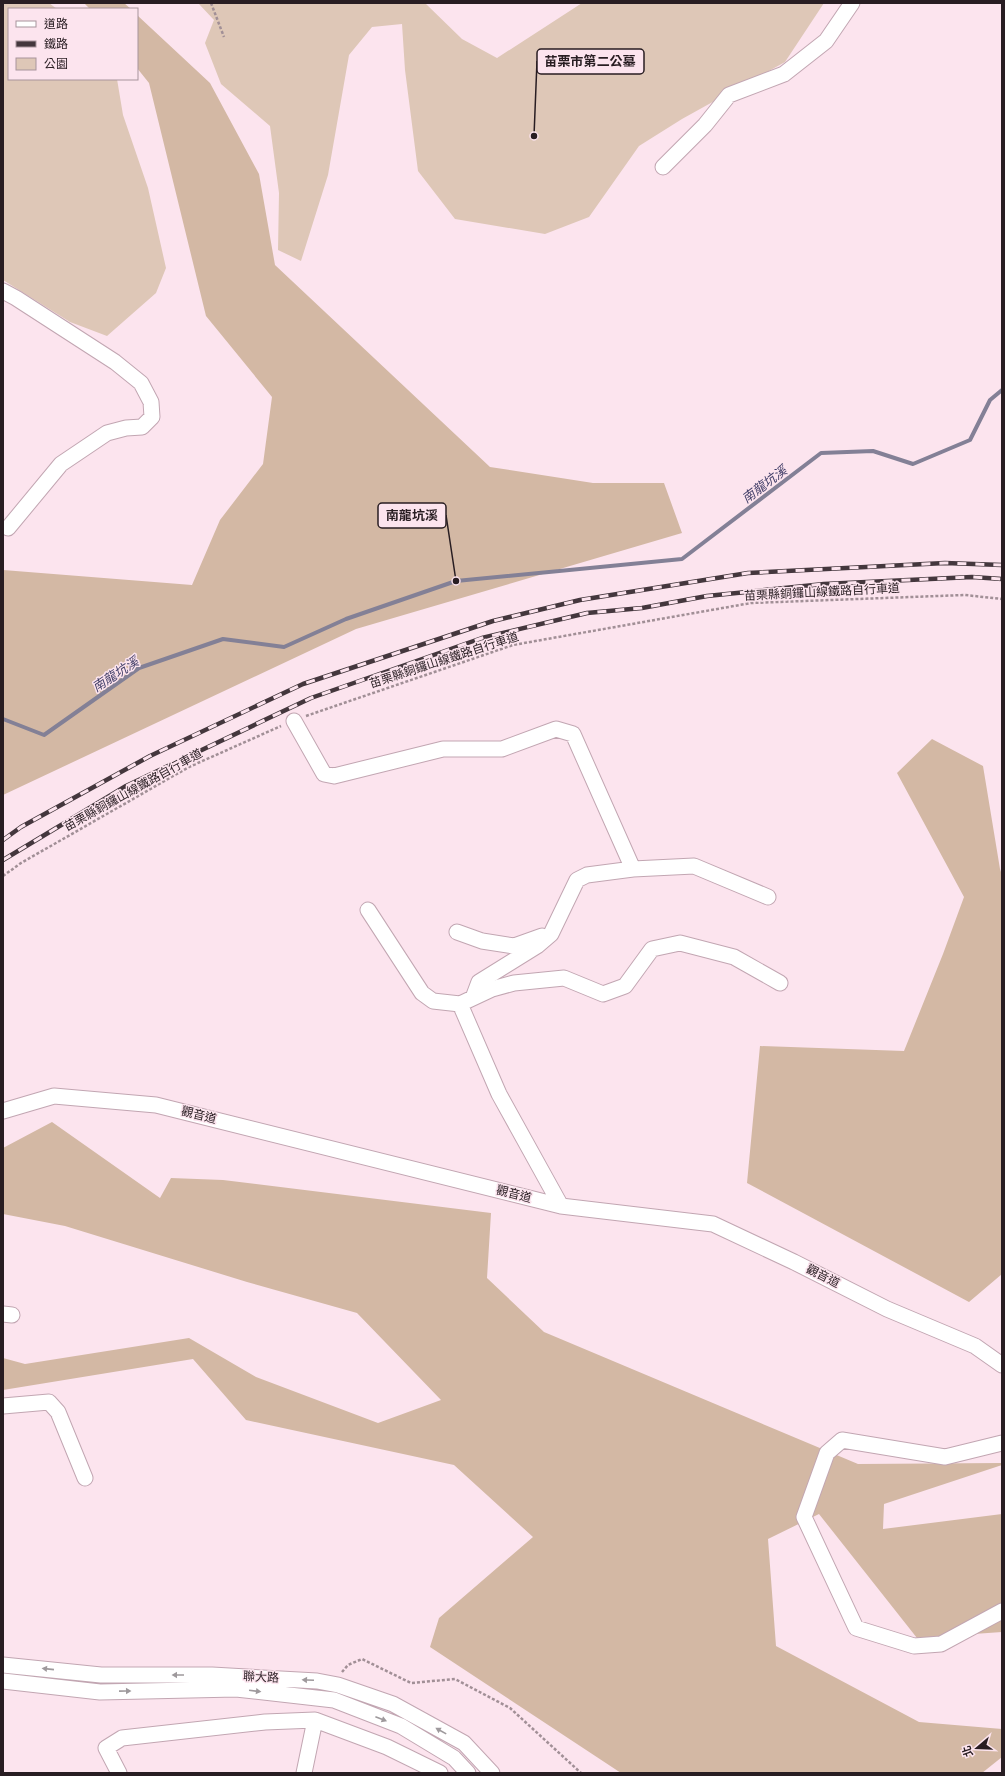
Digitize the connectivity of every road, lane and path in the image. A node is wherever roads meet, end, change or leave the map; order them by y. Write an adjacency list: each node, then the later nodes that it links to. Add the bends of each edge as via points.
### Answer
1 (211, 3): 3 (path)
2 (852, 3): 4 (street, via 826,41 784,74 729,95 705,125)
3 (224, 37)
4 (663, 167)
5 (3, 291): 6 (street, via 115,362 141,383 151,402 152,417 142,427 107,433 61,464)
6 (8, 528)
7 (1002, 599): 8 (path, 苗栗縣銅鑼山線鐵路自行車道, via 965,596 751,603 513,645)
8 (294, 720): 9 (street, via 324,774 334,776 443,749 502,749 556,729 573,734); 10 (path, 苗栗縣銅鑼山線鐵路自行車道, via 188,767 21,863)
9 (633, 868): 11 (street, via 694,866); 14 (street, via 587,875 577,880)
10 (3, 876)
11 (768, 897)
12 (368, 910): 16 (street, via 422,993 433,1001)
13 (456, 932): 14 (street, via 482,941 514,946)
14 (551, 934): 16 (street, via 537,946 479,982)
15 (780, 983): 16 (street, via 734,957 680,944 652,949 625,986 603,994 564,978 514,983 492,989)
16 (466, 1001): 18 (street, via 499,1094)
17 (3, 1111): 18 (street, 觀音道, via 54,1096 156,1105)
18 (561, 1206): 19 (street, 觀音道, via 713,1224 887,1309 975,1346)
19 (1002, 1365)
20 (3, 1406): 22 (street, via 49,1402 58,1412)
21 (1002, 1443): 23 (street, via 945,1457 842,1440 827,1452 804,1517 856,1628 914,1646 941,1644)
22 (85, 1478)
23 (1002, 1611)
24 (3, 1665): 25 (street, 聯大路, one-way to 24)
25 (101, 1675): 27 (street, 聯大路, one-way to 25, via 316,1681 212,1675); 28 (street)
26 (3, 1681): 28 (street, 聯大路)
27 (338, 1685): 29 (street); 31 (street, 聯大路, one-way to 27, via 393,1704); 38 (path, via 339,1675 348,1664 362,1659 411,1683 455,1679 510,1708)
28 (100, 1692): 29 (street, 聯大路, one-way to 29, via 236,1689)
29 (334, 1700): 32 (street, 聯大路, one-way to 32, via 401,1726)
30 (315, 1720): 33 (street, via 265,1722 122,1738 106,1748); 34 (street); 35 (street, via 387,1747)
31 (464, 1743): 32 (street); 37 (street, 聯大路)
32 (454, 1758): 35 (street); 36 (street, 聯大路)
33 (119, 1773)
34 (304, 1773)
35 (440, 1773)
36 (468, 1773)
37 (492, 1773)
38 (581, 1773)

